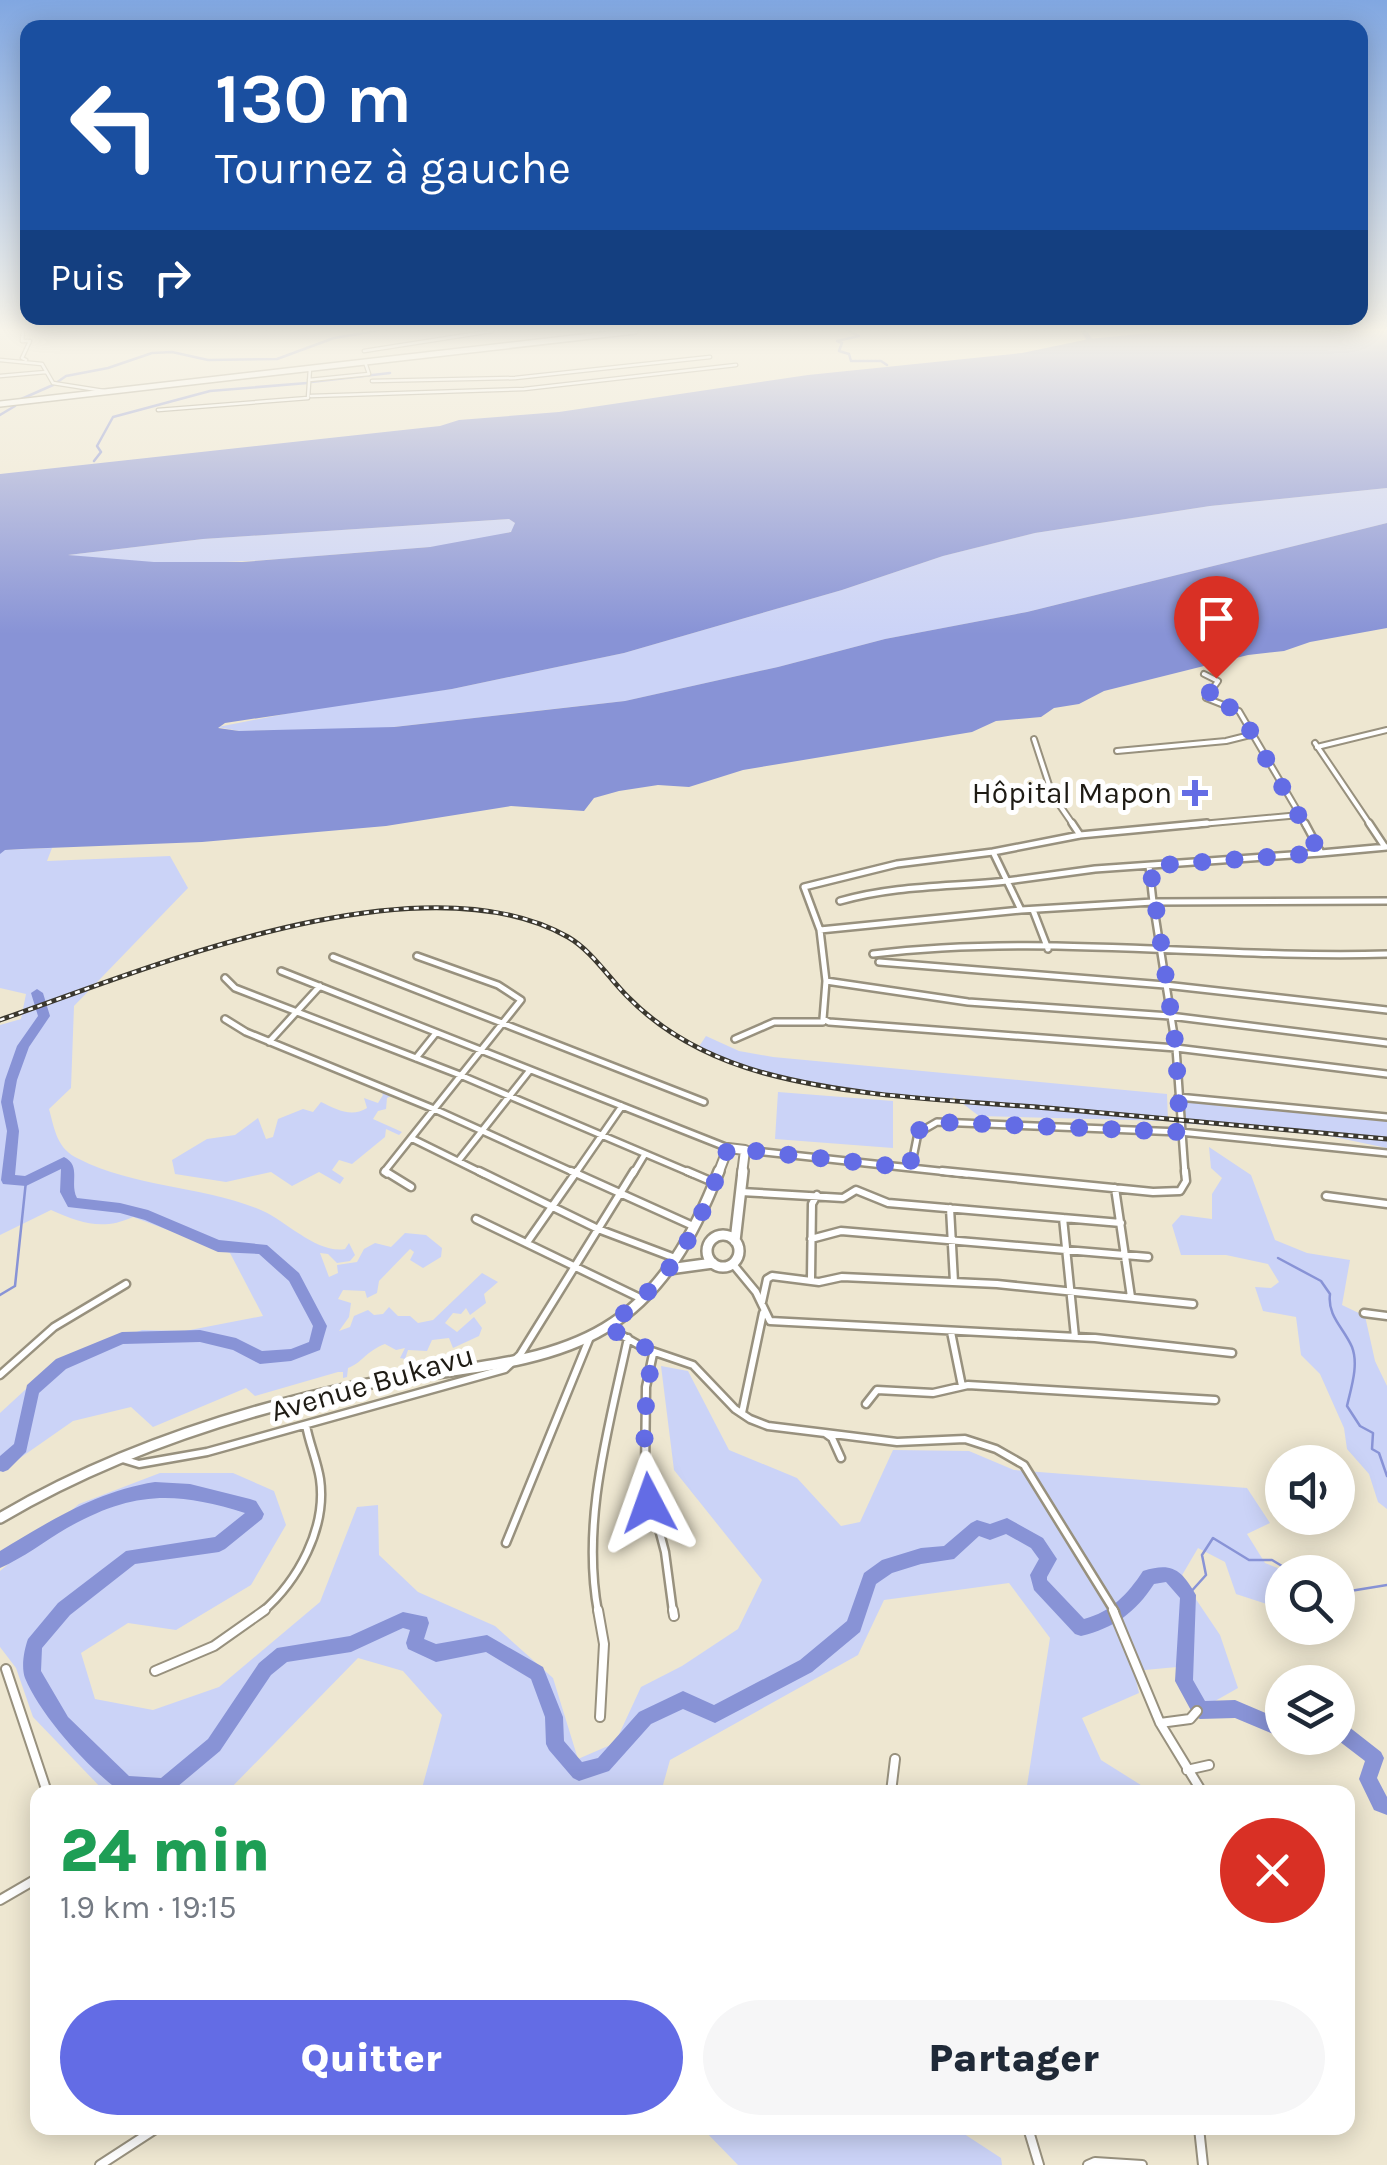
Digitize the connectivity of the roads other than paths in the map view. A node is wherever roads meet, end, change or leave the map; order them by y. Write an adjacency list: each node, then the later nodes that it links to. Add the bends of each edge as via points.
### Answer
1 (1204, 674): 3 (street, via 1218,681 1207,698 1239,711)
2 (1387, 730): 8 (street, via 1316,745)
3 (1254, 734): 5 (street); 6 (street)
4 (1034, 740): 7 (street, via 1052,794)
5 (1117, 751)
6 (1300, 816): 7 (street); 10 (street)
7 (1080, 834): 9 (street)
8 (1386, 846): 10 (street)
9 (993, 852): 12 (street); 18 (street, via 897,864 806,886)
10 (1320, 853): 11 (street)
11 (1150, 866): 12 (street); 15 (street)
12 (1007, 880): 13 (street, via 909,886); 17 (street)
13 (840, 900)
14 (1387, 901): 15 (street)
15 (1154, 902): 16 (street); 20 (street)
16 (1033, 909): 17 (street); 19 (street)
17 (1021, 910): 18 (street)
18 (820, 930): 28 (street)
19 (1048, 949): 20 (street); 21 (street, via 939,946)
20 (1159, 950): 22 (street); 30 (street)
21 (874, 954)
22 (1387, 954)
23 (332, 956): 36 (street)
24 (417, 956): 36 (street, via 520,998)
25 (879, 962): 30 (street)
26 (281, 971): 29 (street)
27 (225, 978): 32 (street)
28 (826, 981): 33 (street, via 968,1002); 35 (street)
29 (320, 986): 32 (street); 37 (street)
30 (1165, 986): 31 (street); 33 (street)
31 (1387, 1010)
32 (296, 1012): 39 (street); 43 (street)
33 (1170, 1016): 40 (street); 41 (street)
34 (225, 1020): 39 (street)
35 (827, 1022): 38 (street, via 774,1022); 41 (street)
36 (504, 1025): 42 (street); 49 (street)
37 (436, 1032): 42 (street); 43 (street)
38 (734, 1039)
39 (269, 1042): 51 (street)
40 (1387, 1043)
41 (1176, 1048): 45 (street); 48 (street)
42 (480, 1050): 44 (street); 46 (street)
43 (416, 1058): 46 (street)
44 (530, 1070): 47 (street); 50 (street)
45 (1387, 1074)
46 (460, 1075): 47 (street); 51 (street)
47 (509, 1096): 53 (street); 55 (street)
48 (1178, 1097): 52 (street); 54 (street)
49 (704, 1102)
50 (622, 1106): 55 (street); 57 (street)
51 (434, 1109): 53 (street); 56 (street)
52 (1387, 1116)
53 (482, 1130): 61 (street); 63 (street)
54 (1180, 1132): 59 (street); 62 (street, via 937,1122 913,1138); 66 (street, via 1186,1181 1180,1191)
55 (601, 1135): 60 (street); 63 (street)
56 (411, 1138): 61 (street); 65 (street, via 383,1173)
57 (728, 1148): 58 (street); 64 (street)
58 (745, 1150): 62 (street); 68 (street)
59 (1387, 1153)
60 (645, 1154): 64 (street); 67 (street, Avenue Bukavu)
61 (459, 1160): 72 (street)
62 (910, 1168): 66 (street)
63 (576, 1172): 67 (street); 72 (street)
64 (714, 1184): 77 (street)
65 (412, 1187)
66 (1116, 1188): 76 (street)
67 (622, 1191): 77 (street); 78 (street, Avenue Bukavu)
68 (741, 1192): 69 (street); 82 (street)
69 (817, 1195): 73 (street, via 843,1198 856,1190 885,1202); 79 (street)
70 (1326, 1196): 71 (street)
71 (1387, 1204)
72 (552, 1206): 78 (street); 81 (street)
73 (950, 1208): 74 (street); 80 (street)
74 (1063, 1218): 76 (street); 84 (street)
75 (476, 1219): 81 (street)
76 (1121, 1223): 86 (street)
77 (698, 1228): 83 (street); 85 (street)
78 (598, 1230): 85 (street); 90 (street, Avenue Bukavu)
79 (811, 1238): 80 (street, via 841,1231); 92 (street)
80 (952, 1240): 84 (street); 93 (street)
81 (528, 1241): 90 (street)
82 (735, 1241): 83 (street); 89 (street, via 740,1252)
83 (710, 1242): 85 (street); 88 (street, via 706,1254)
84 (1069, 1250): 86 (street); 95 (street)
85 (681, 1254): 91 (street)
86 (1125, 1255): 87 (street); 96 (street)
87 (1148, 1257)
88 (713, 1263): 89 (street); 91 (street)
89 (732, 1263): 99 (street)
90 (576, 1266): 97 (street); 109 (street, Avenue Bukavu)
91 (668, 1269): 97 (street)
92 (811, 1278): 93 (street); 99 (street, via 770,1276)
93 (954, 1282): 95 (street)
94 (126, 1284): 110 (street, via 54,1327)
95 (1069, 1292): 96 (street); 105 (street)
96 (1131, 1297): 98 (street)
97 (642, 1299): 102 (street)
98 (1192, 1304)
99 (762, 1309): 103 (street, via 770,1322); 114 (street)
100 (1364, 1313): 101 (street)
101 (1387, 1316)
102 (607, 1327): 104 (street); 106 (street)
103 (951, 1332): 105 (street); 111 (street)
104 (590, 1337): 109 (street); 120 (street)
105 (1075, 1337): 108 (street)
106 (628, 1338): 107 (street); 125 (street, via 594,1521 604,1644)
107 (654, 1352): 114 (street, via 693,1364); 121 (street, via 646,1387 645,1476 666,1552)
108 (1232, 1353)
109 (520, 1355): 115 (street, Avenue Bukavu, via 485,1376); 117 (street, via 360,1386)
110 (0, 1376)
111 (962, 1386): 112 (street); 113 (street, via 878,1390)
112 (1215, 1400)
113 (866, 1404)
114 (742, 1414): 116 (street, via 766,1426)
115 (306, 1425): 117 (street, Avenue Bukavu, via 139,1464); 123 (street, via 322,1490 314,1530 288,1582 260,1616 213,1650)
116 (825, 1433): 118 (street); 126 (street, via 898,1442 966,1439 1024,1465 1122,1622)
117 (118, 1458): 119 (street)
118 (841, 1458)
119 (0, 1518)
120 (506, 1543)
121 (674, 1616)
122 (6, 1668): 130 (street)
123 (155, 1671)
124 (1197, 1710): 126 (street, via 1190,1719)
125 (600, 1717)
126 (1160, 1722): 129 (street)
127 (895, 1758): 131 (street)
128 (1208, 1765): 129 (street)
129 (1188, 1770): 132 (street)
130 (46, 1785)
131 (892, 1785)
132 (1198, 1785)
133 (30, 1883): 134 (street)
134 (0, 1900)
135 (145, 2135): 138 (street)
136 (1030, 2135): 139 (street)
137 (1200, 2135): 142 (street)
138 (100, 2165)
139 (1039, 2165)
140 (1088, 2165): 141 (street)
141 (1142, 2165)
142 (1203, 2165)

